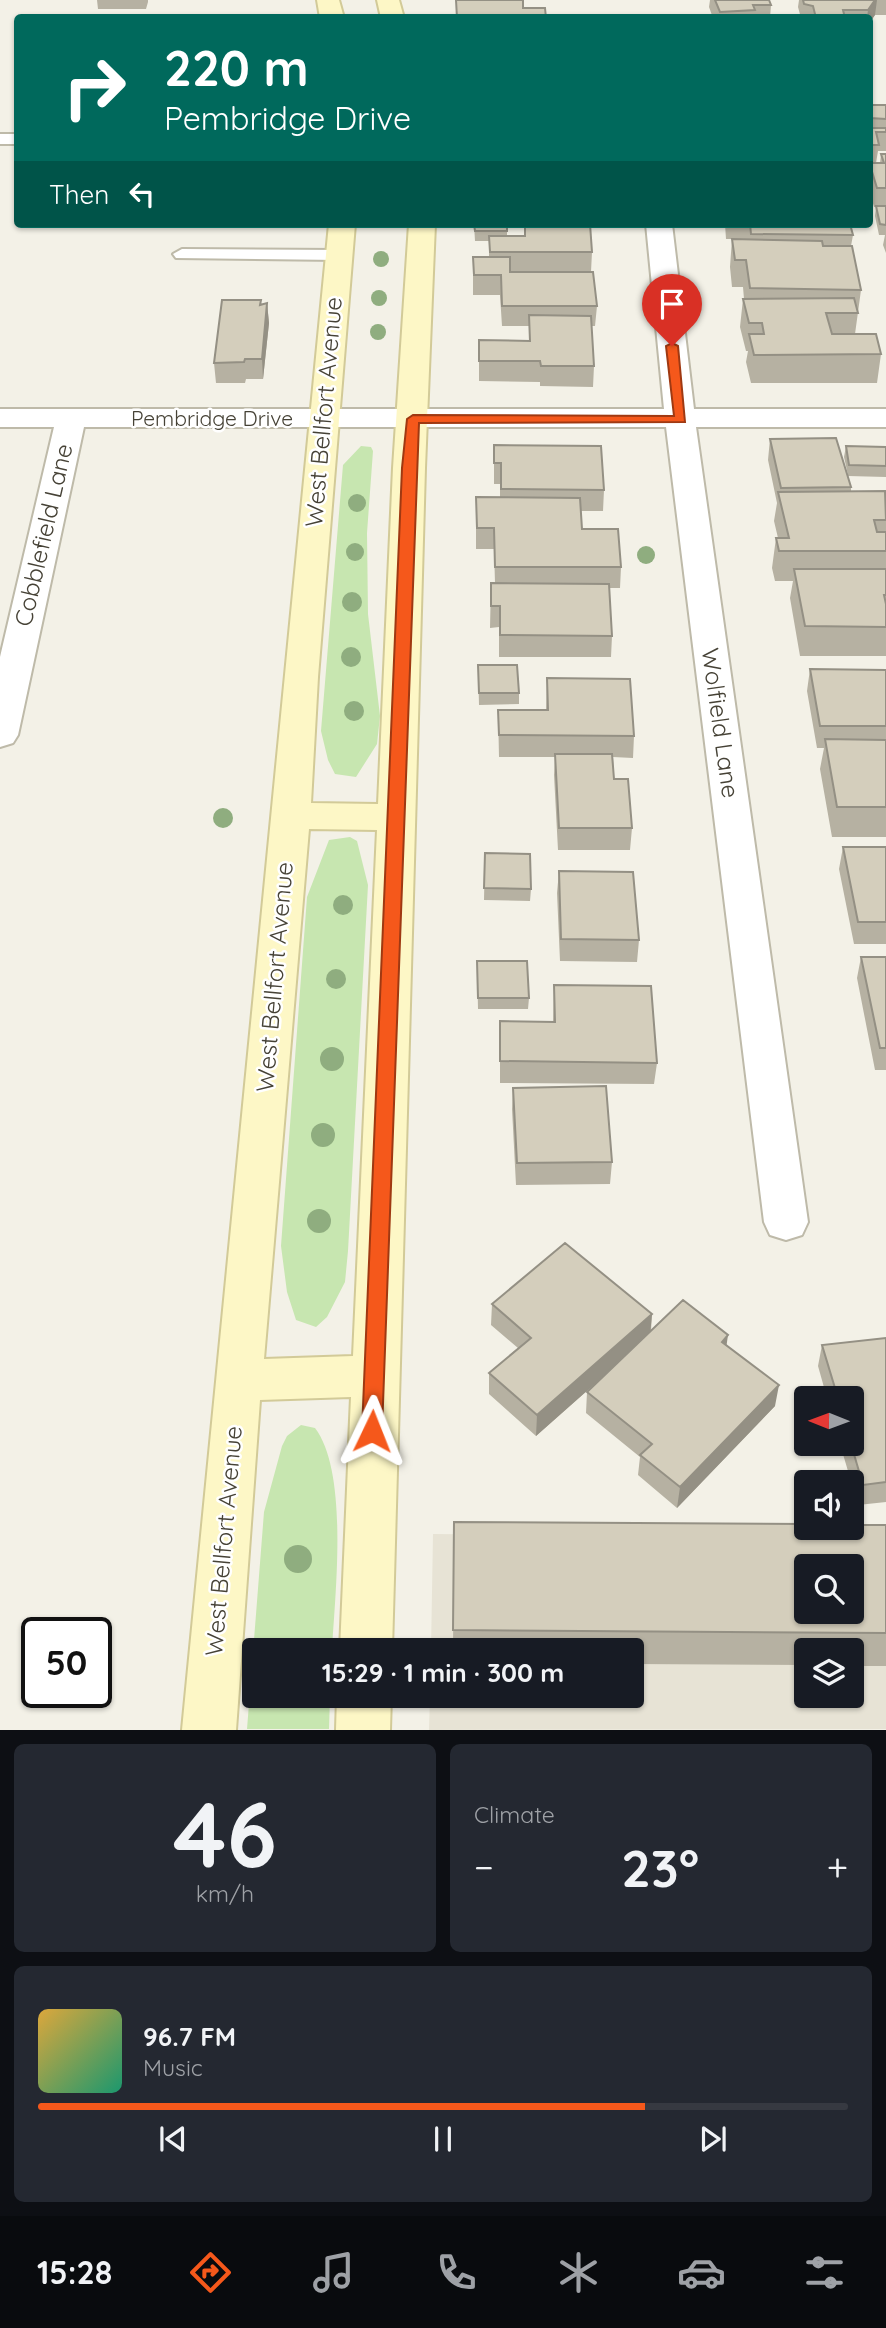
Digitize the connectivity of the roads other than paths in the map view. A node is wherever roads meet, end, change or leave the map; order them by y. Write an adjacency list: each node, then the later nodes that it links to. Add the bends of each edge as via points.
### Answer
1 (422, 228): 9 (main road)
2 (659, 228): 10 (street, Wolfield Lane)
3 (341, 240): 4 (lane); 8 (main road, West Bellfort Avenue)
4 (182, 254)
5 (0, 418): 6 (street, Pembridge Drive)
6 (71, 418): 8 (street, Pembridge Drive); 11 (street, Cobblefield Lane)
7 (886, 418): 10 (street, Pembridge Drive)
8 (323, 419): 9 (street, Pembridge Drive); 12 (main road, West Bellfort Avenue)
9 (413, 419): 10 (street, Pembridge Drive); 13 (main road)
10 (680, 420): 14 (street, Wolfield Lane)
11 (0, 735)
12 (290, 816): 13 (main road); 16 (main road, West Bellfort Avenue)
13 (396, 817): 15 (main road)
14 (786, 1222)
15 (374, 1376): 16 (main road); 17 (main road)
16 (237, 1380): 19 (main road, West Bellfort Avenue)
17 (366, 1638)
18 (364, 1708): 20 (main road)
19 (209, 1730)
20 (363, 1730)

